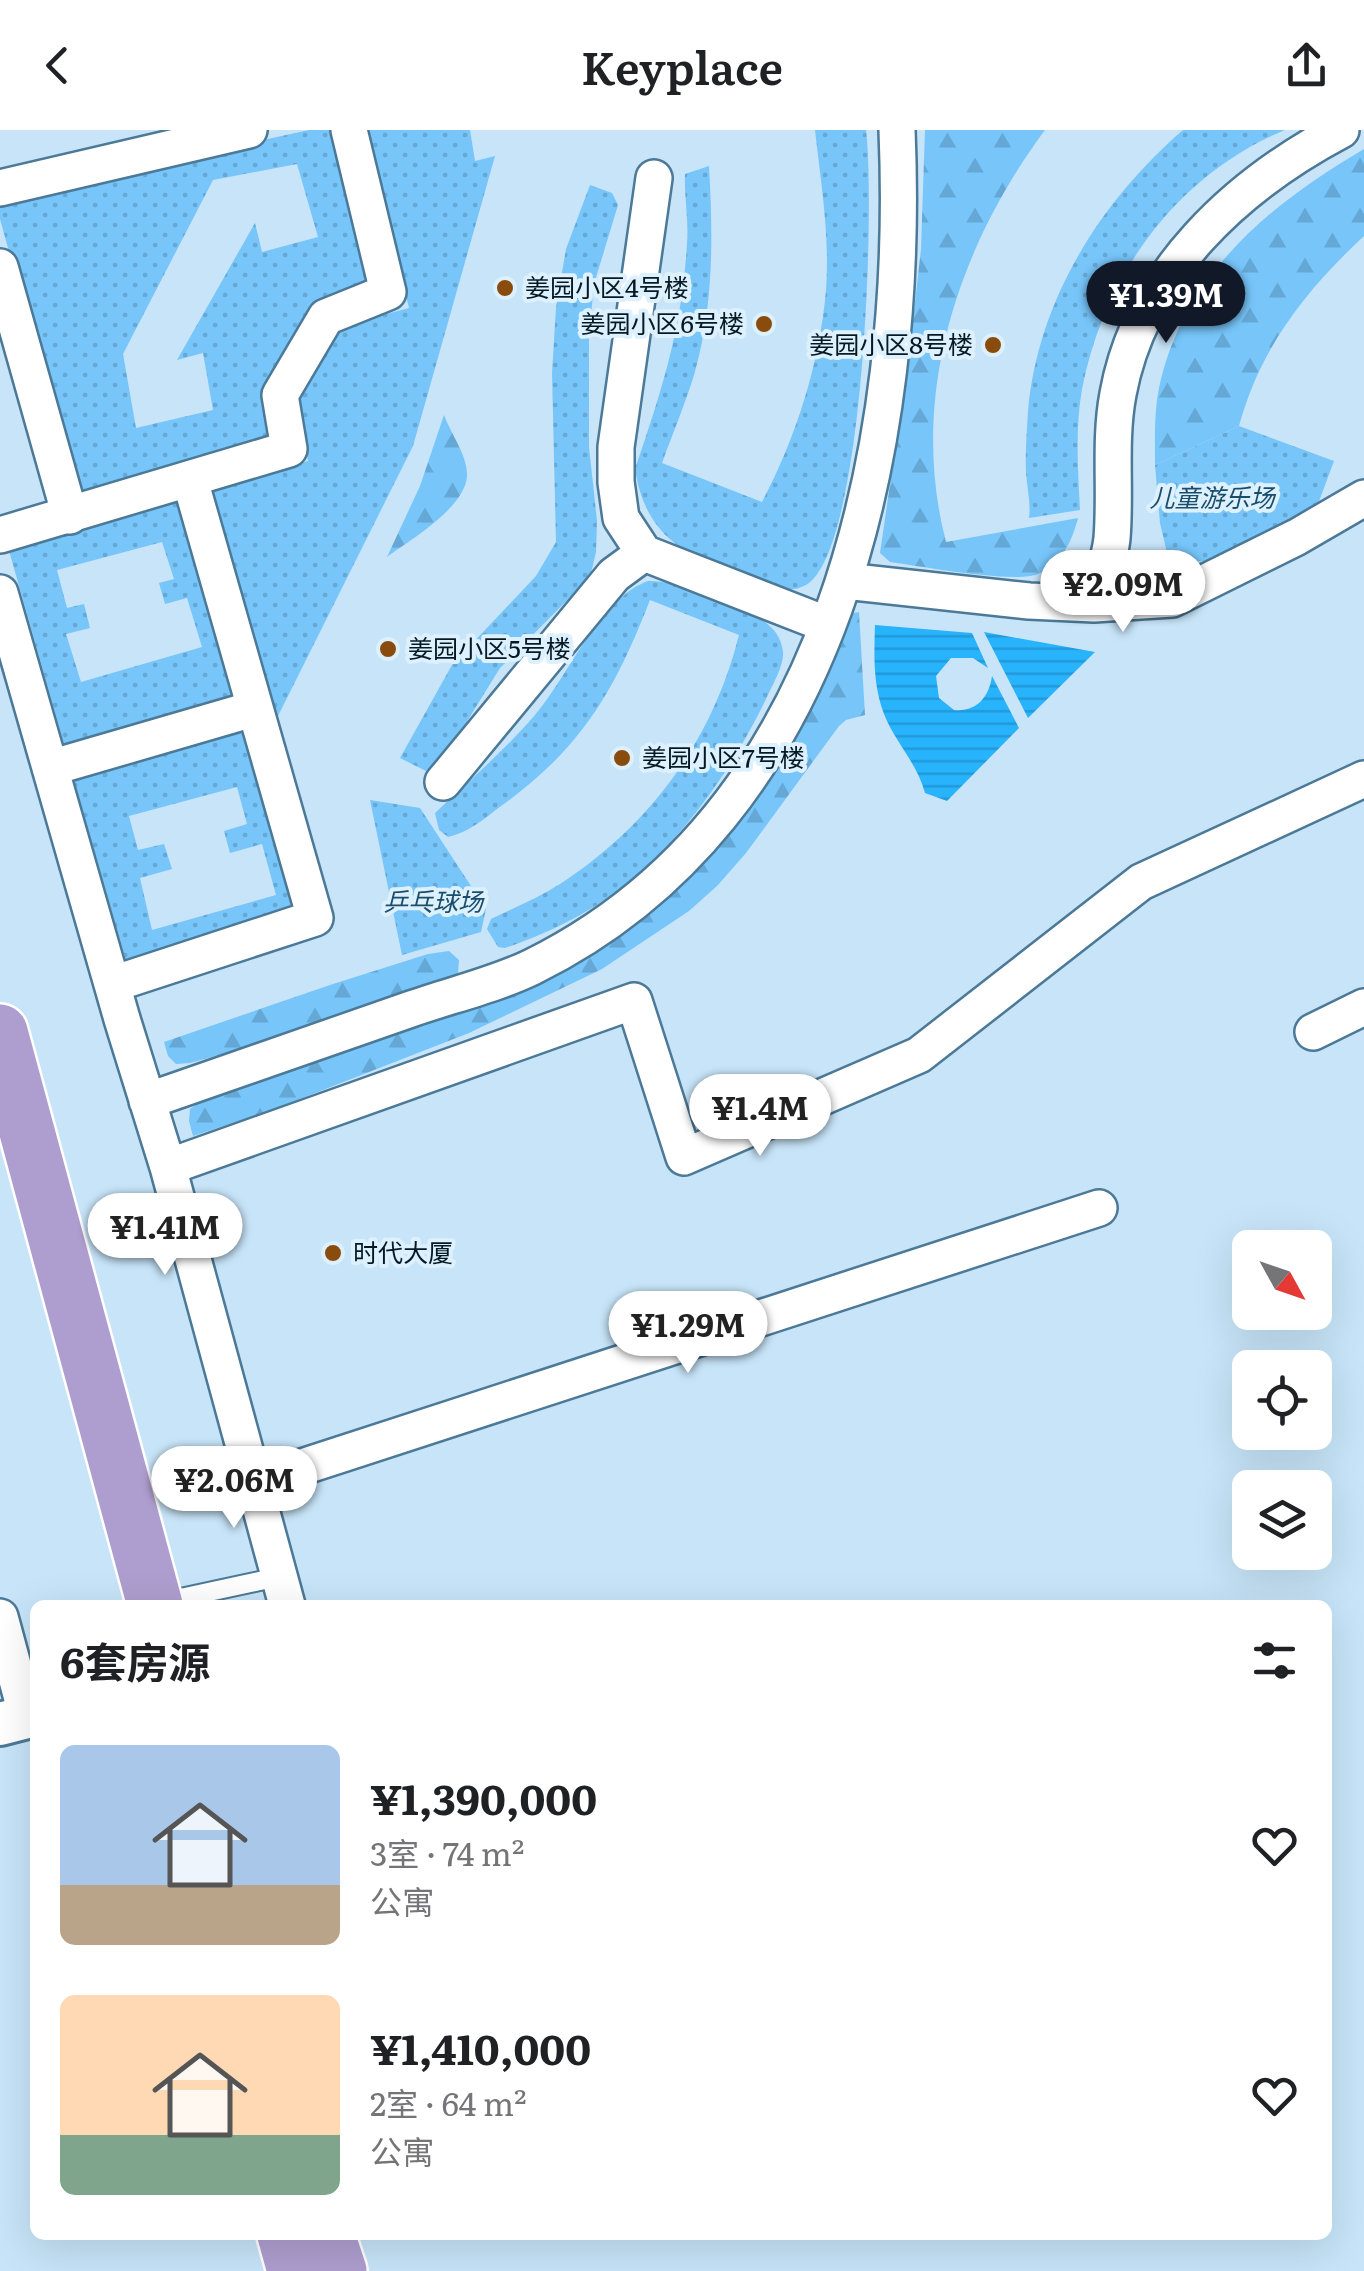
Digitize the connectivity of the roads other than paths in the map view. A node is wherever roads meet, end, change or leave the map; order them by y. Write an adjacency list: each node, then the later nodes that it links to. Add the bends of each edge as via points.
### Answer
1 (249, 130): 6 (street)
2 (349, 130): 8 (street, via 388,292 326,317 280,395 289,449)
3 (897, 130): 13 (street, via 900,185 888,371)
4 (1341, 130): 15 (street, via 1249,189 1162,281 1117,394 1112,542)
5 (654, 178): 12 (street, via 616,447 622,518)
6 (0, 188)
7 (0, 266): 10 (street)
8 (190, 480): 10 (street); 17 (street)
9 (1364, 498): 15 (street, via 1172,599)
10 (70, 516): 11 (street)
11 (0, 535)
12 (644, 553): 16 (street); 20 (street, via 614,576)
13 (845, 581): 15 (street); 16 (street)
14 (0, 593): 18 (street)
15 (1094, 604)
16 (828, 625): 25 (street, via 762,760 672,872 626,910 531,968)
17 (253, 709): 18 (street); 21 (street, via 314,918)
18 (50, 768): 21 (street)
19 (1364, 779): 26 (street, via 1141,882 919,1055 684,1156 634,1001)
20 (443, 782)
21 (113, 984): 25 (street)
22 (1364, 1008): 24 (street)
23 (0, 1032): 32 (highway)
24 (1313, 1032)
25 (147, 1100): 26 (street)
26 (168, 1167): 29 (street)
27 (0, 1168): 31 (highway)
28 (1100, 1208): 29 (street)
29 (256, 1482): 30 (street)
30 (282, 1591): 33 (lane)
31 (142, 1600)
32 (143, 1600)
33 (193, 1600)
34 (0, 1617): 35 (street)
35 (21, 1719)
36 (287, 2240): 38 (highway)
37 (329, 2240): 39 (highway)
38 (296, 2271)
39 (338, 2271)

